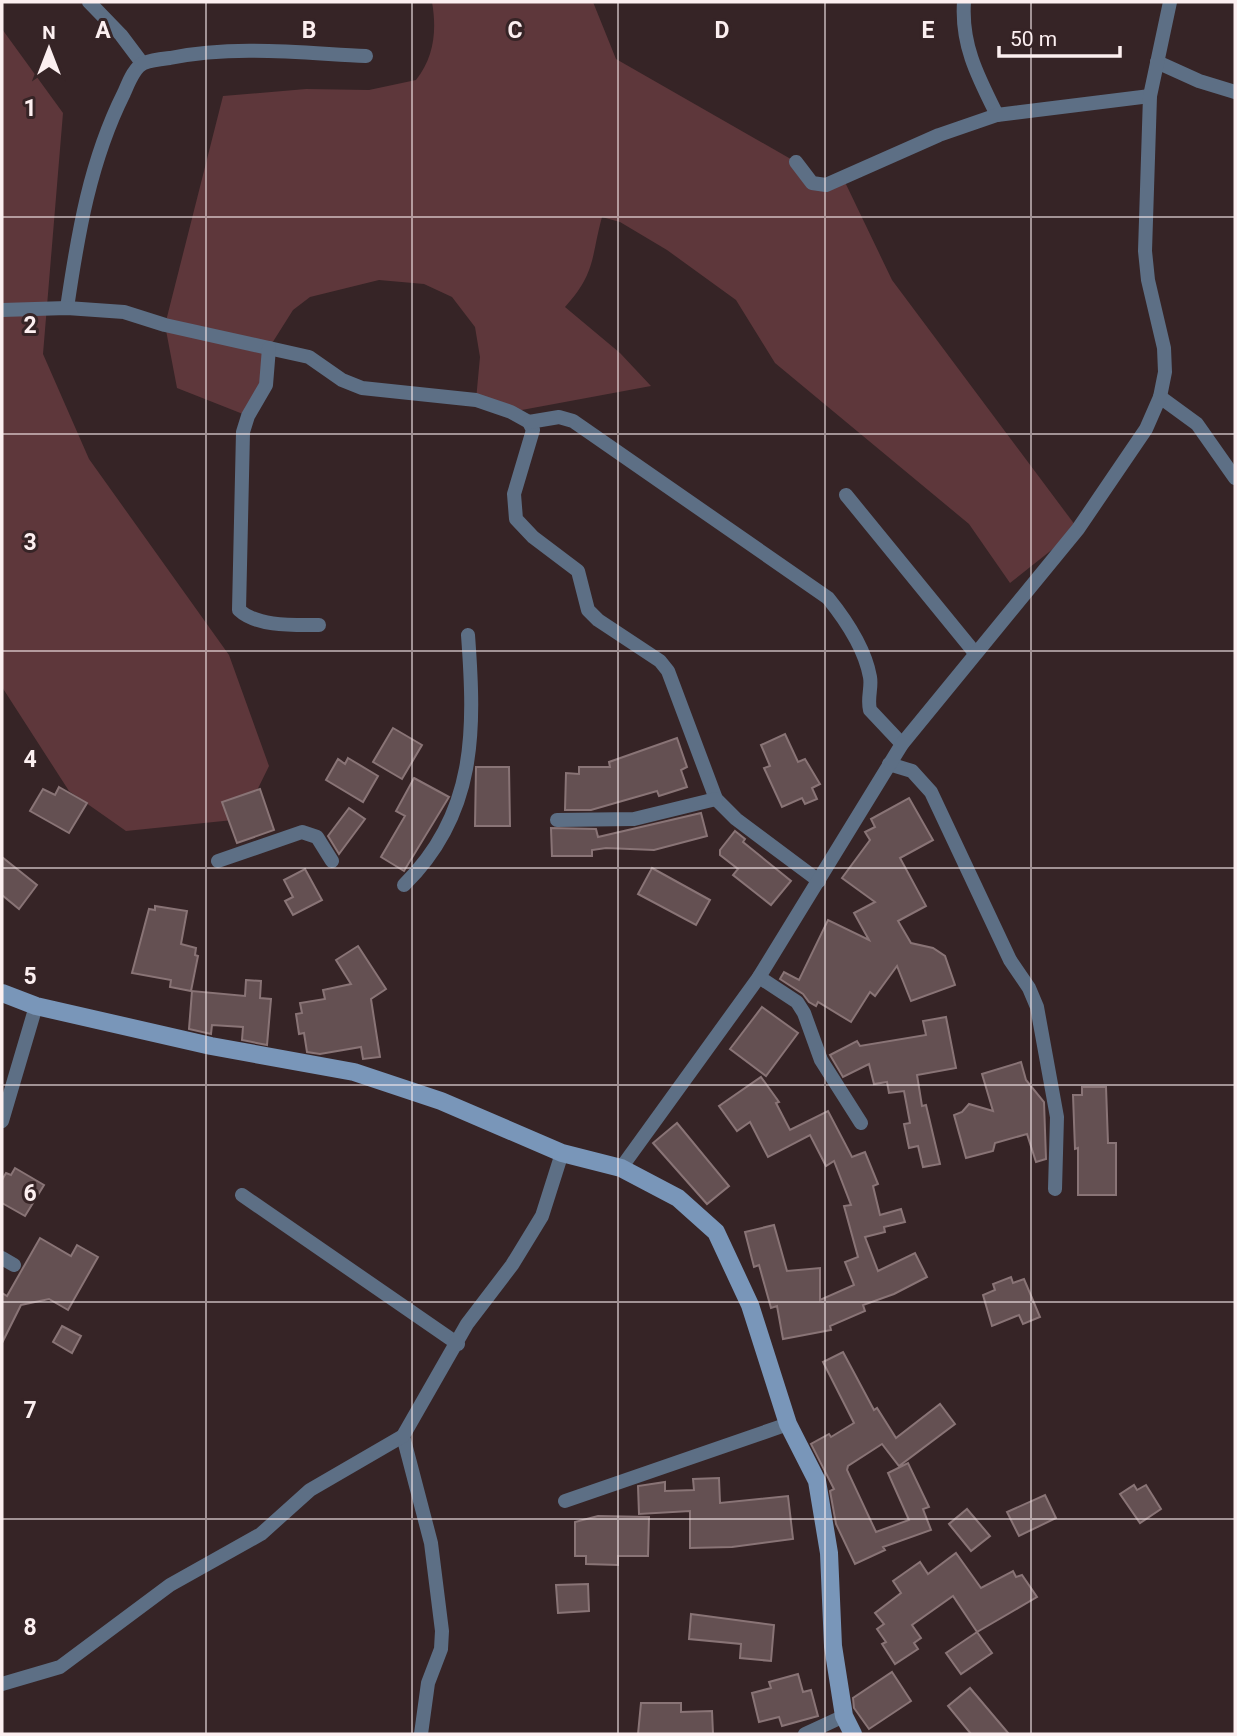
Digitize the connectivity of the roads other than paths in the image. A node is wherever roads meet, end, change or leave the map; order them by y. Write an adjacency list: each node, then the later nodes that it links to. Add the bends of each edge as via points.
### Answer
1 (89, 2): 6 (street)
2 (964, 2): 9 (street, via 970,60)
3 (1170, 2): 5 (street)
4 (366, 56): 6 (street, via 202,51)
5 (1157, 62): 7 (street); 8 (street)
6 (142, 63): 11 (street, via 115,111 92,171)
7 (1235, 92)
8 (1150, 96): 9 (street); 14 (street, via 1144,251 1164,348)
9 (997, 115): 10 (street, via 826,185 813,183)
10 (796, 162)
11 (66, 308): 12 (street); 13 (street, via 124,312)
12 (2, 310)
13 (269, 348): 15 (street, via 309,357 362,388 476,400); 18 (street, via 266,385 243,432 239,610 246,617)
14 (1160, 397): 16 (street, via 1197,424); 20 (street, via 1146,429 1078,529)
15 (529, 422): 21 (street, via 559,417 573,421 828,597 844,618 867,667 870,710); 23 (street, via 532,441 514,494 516,519 578,571 589,610 598,620 668,671)
16 (1235, 478)
17 (846, 495): 20 (street)
18 (319, 625)
19 (468, 635): 28 (street, via 474,711 469,757 456,805 429,861)
20 (975, 653): 21 (street)
21 (902, 744): 22 (street)
22 (889, 764): 27 (street); 36 (street, via 912,771 931,792 1010,960 1030,988 1057,1117)
23 (716, 799): 24 (street, via 634,819); 27 (street)
24 (557, 820)
25 (218, 861): 26 (street, via 302,832 317,837)
26 (332, 861)
27 (819, 881): 29 (street)
28 (404, 884)
29 (759, 977): 33 (street, via 797,1002 821,1060); 35 (street)
30 (2, 993): 31 (street)
31 (36, 1006): 32 (street); 34 (street, via 211,1046 354,1072 441,1101)
32 (2, 1121)
33 (861, 1123)
34 (562, 1153): 35 (street); 38 (street, via 542,1216)
35 (621, 1168): 39 (street, via 678,1198 716,1232 750,1305)
36 (1055, 1189)
37 (242, 1195): 38 (street)
38 (458, 1344): 40 (street)
39 (789, 1424): 41 (street); 43 (street, via 817,1481 829,1553 833,1646)
40 (403, 1436): 42 (street, via 310,1490 261,1534 170,1585 60,1667); 44 (street, via 431,1543 442,1631)
41 (565, 1501)
42 (2, 1684)
43 (844, 1716): 45 (street); 46 (street)
44 (421, 1734)
45 (805, 1734)
46 (853, 1734)

